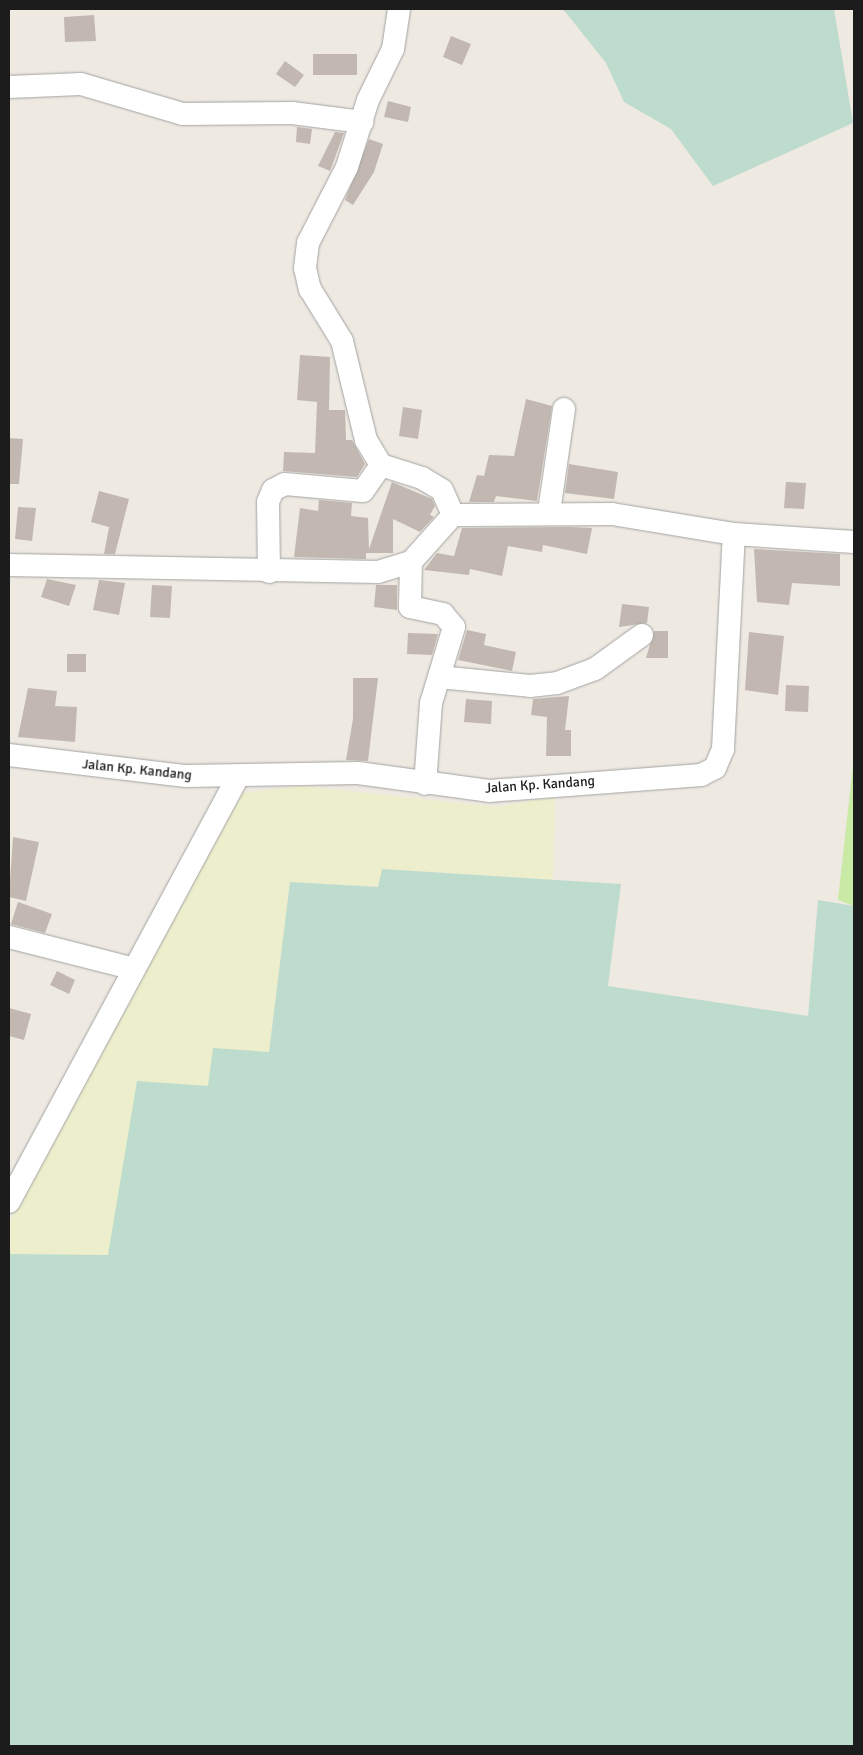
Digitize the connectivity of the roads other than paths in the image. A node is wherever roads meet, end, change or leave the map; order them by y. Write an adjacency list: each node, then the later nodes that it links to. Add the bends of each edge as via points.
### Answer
1 (399, 9): 3 (street, via 393,49)
2 (9, 87): 3 (street, via 81,84 183,114 292,113)
3 (362, 122): 5 (street, via 347,167 308,243 305,268 310,289 342,340 366,440)
4 (564, 409): 6 (street)
5 (381, 465): 7 (street, via 432,484 448,498); 12 (street, via 363,491 285,484 273,490 268,502)
6 (549, 512): 7 (street); 8 (street, via 612,514)
7 (453, 515): 10 (street)
8 (734, 534): 9 (street); 17 (street, Jalan Kp. Kandang, via 723,749 715,768 692,778 510,790)
9 (854, 542)
10 (411, 562): 12 (street, via 378,572); 14 (street, via 410,607 443,614 454,627)
11 (9, 566): 12 (street)
12 (269, 572)
13 (642, 635): 14 (street, via 595,669 557,683 530,686)
14 (439, 677): 17 (street, via 429,720)
15 (9, 755): 16 (street, Jalan Kp. Kandang, via 146,772)
16 (238, 776): 17 (street, Jalan Kp. Kandang, via 332,772); 19 (street)
17 (426, 784)
18 (9, 937): 19 (street)
19 (131, 968): 20 (street)
20 (9, 1202)

